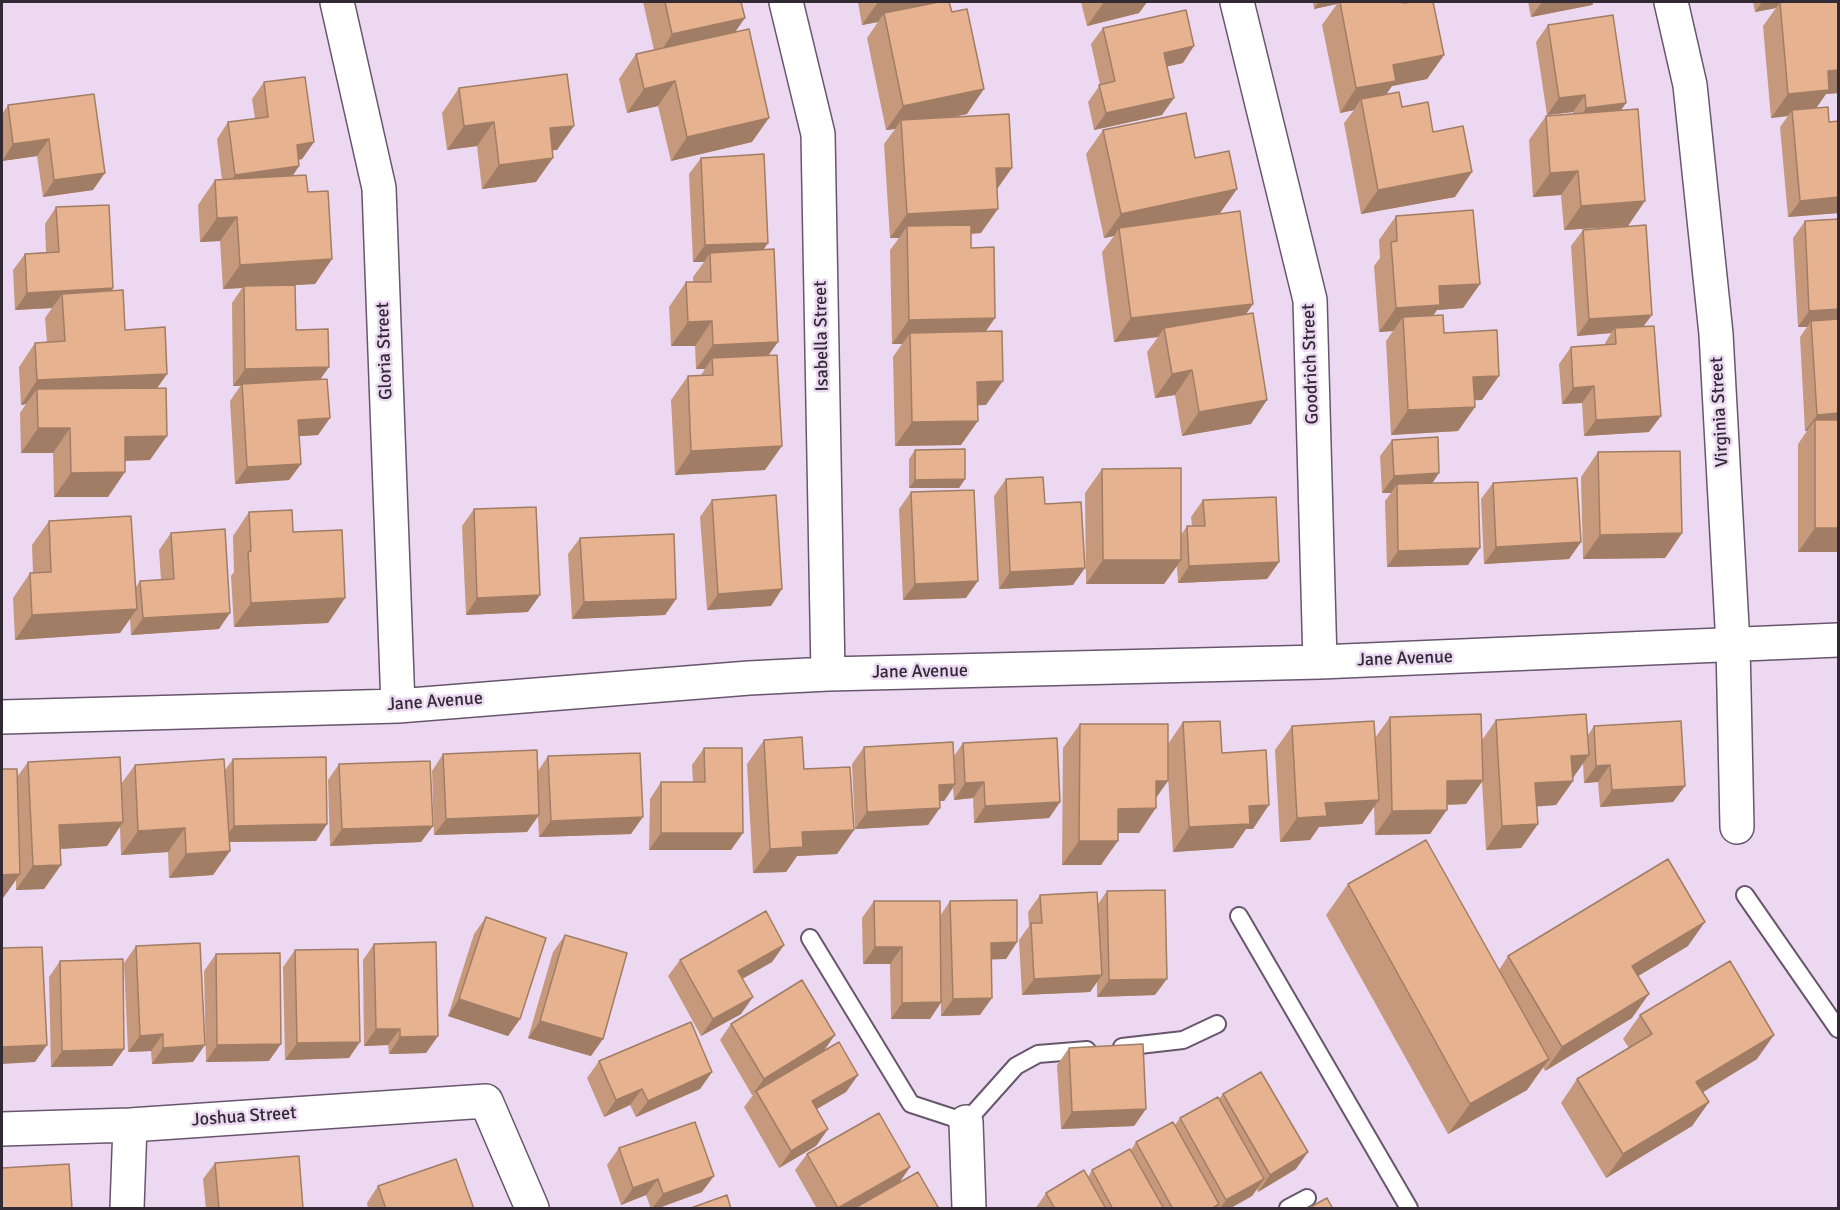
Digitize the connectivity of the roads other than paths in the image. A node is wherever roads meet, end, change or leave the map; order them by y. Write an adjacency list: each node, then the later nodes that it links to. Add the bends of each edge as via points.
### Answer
1 (337, 2): 9 (street, Gloria Street, via 380,188)
2 (786, 2): 8 (street, Isabella Street, via 818,134)
3 (1238, 2): 7 (street, Goodrich Street, via 1310,300)
4 (1671, 2): 6 (street, Virginia Street, via 1690,85 1716,334)
5 (1839, 640): 6 (street, Jane Avenue)
6 (1733, 645): 7 (street, Jane Avenue); 11 (street, Virginia Street)
7 (1320, 662): 8 (street, Jane Avenue)
8 (828, 674): 9 (street, Jane Avenue)
9 (398, 706): 10 (street, Jane Avenue)
10 (2, 717)
11 (1737, 827)
12 (1745, 895): 16 (lane)
13 (1239, 916): 25 (lane)
14 (810, 938): 17 (lane, via 911,1104)
15 (1217, 1024): 17 (lane, via 1183,1040 1038,1054 1017,1066)
16 (1839, 1029)
17 (966, 1122): 23 (street)
18 (130, 1125): 19 (street, Joshua Street); 21 (street); 22 (street, Joshua Street, via 486,1101)
19 (2, 1129)
20 (1307, 1197): 24 (lane)
21 (127, 1209)
22 (532, 1209)
23 (969, 1209)
24 (1288, 1209)
25 (1409, 1209)

